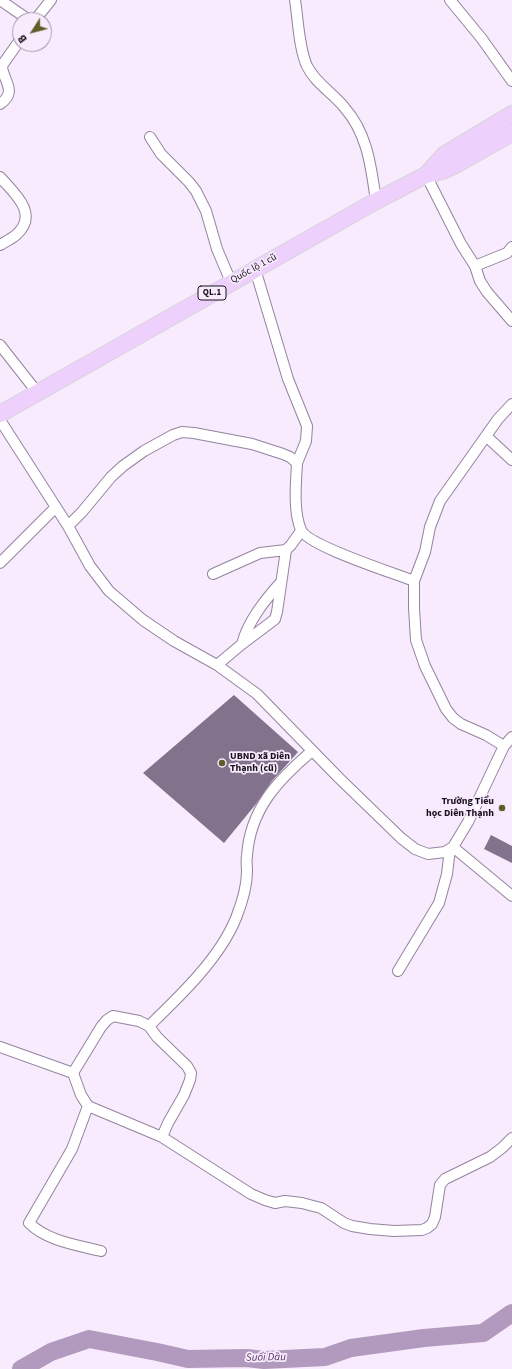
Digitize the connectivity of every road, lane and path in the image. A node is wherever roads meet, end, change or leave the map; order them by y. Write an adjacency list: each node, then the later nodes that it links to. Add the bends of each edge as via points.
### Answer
1 (0, 0): 5 (street)
2 (51, 0): 6 (street)
3 (296, 0): 15 (street, via 306,64 355,119 370,161)
4 (450, 0): 8 (street)
5 (17, 12)
6 (41, 12)
7 (12, 51): 9 (street, via 2,68 9,88 6,98)
8 (512, 81)
9 (0, 104)
10 (512, 114): 13 (main road, Quốc lộ 1 cũ / QL.1, via 444,155)
11 (512, 133): 13 (main road, Quốc lộ 1 cũ / QL.1, via 445,170)
12 (150, 137): 20 (street, via 161,154 196,191 206,211 217,249)
13 (426, 175): 15 (main road, Quốc lộ 1 cũ / QL.1); 18 (street)
14 (0, 177): 16 (street, via 22,202 26,214 25,221 16,234)
15 (376, 201): 19 (main road, Quốc lộ 1 cũ / QL.1)
16 (0, 246)
17 (512, 247): 18 (street, via 507,253)
18 (475, 266): 21 (street, via 487,292)
19 (254, 269): 20 (main road, Quốc lộ 1 cũ / QL.1); 29 (street, via 288,379 307,426 306,441)
20 (231, 282): 23 (main road, Quốc lộ 1 cũ / QL.1)
21 (512, 321)
22 (0, 345): 23 (street)
23 (37, 392): 25 (main road, Quốc lộ 1 cũ / QL.1)
24 (512, 404): 27 (street)
25 (0, 414)
26 (0, 420): 30 (street)
27 (486, 436): 28 (street); 36 (street, via 440,501)
28 (512, 460)
29 (297, 463): 31 (street, via 283,454 252,444 194,432 182,432 144,450 123,466); 32 (street, via 297,518)
30 (56, 508): 31 (street); 34 (street)
31 (68, 526): 39 (street, via 90,566 109,591 143,620)
32 (301, 532): 33 (street); 36 (street, via 319,544)
33 (286, 550): 35 (street, via 260,553); 37 (street)
34 (0, 563)
35 (213, 574)
36 (414, 580): 41 (street, via 416,640 425,666 446,709 462,724)
37 (281, 581): 38 (street, via 251,622); 38 (street, via 274,619)
38 (242, 644): 39 (street)
39 (217, 665): 42 (street, via 257,694)
40 (512, 737): 41 (street)
41 (504, 746): 43 (street, via 468,822)
42 (312, 751): 43 (street, via 415,849 428,854 445,852); 46 (street, via 278,782 258,811 246,856 248,872 245,892 230,933 192,982)
43 (452, 848): 44 (street); 45 (street, via 439,903)
44 (512, 896)
45 (398, 971)
46 (149, 1026): 48 (street, via 122,1017 113,1016 106,1020); 50 (street, via 187,1066 191,1074 184,1095)
47 (0, 1047): 48 (street)
48 (73, 1072): 49 (street)
49 (88, 1106): 50 (street); 52 (street, via 72,1149 29,1223 36,1230 54,1238)
50 (162, 1137): 51 (street, via 251,1194 265,1200 275,1203 302,1203 321,1208 352,1226 394,1231 427,1228 435,1217 440,1185 446,1179 490,1157)
51 (512, 1138)
52 (101, 1251)

